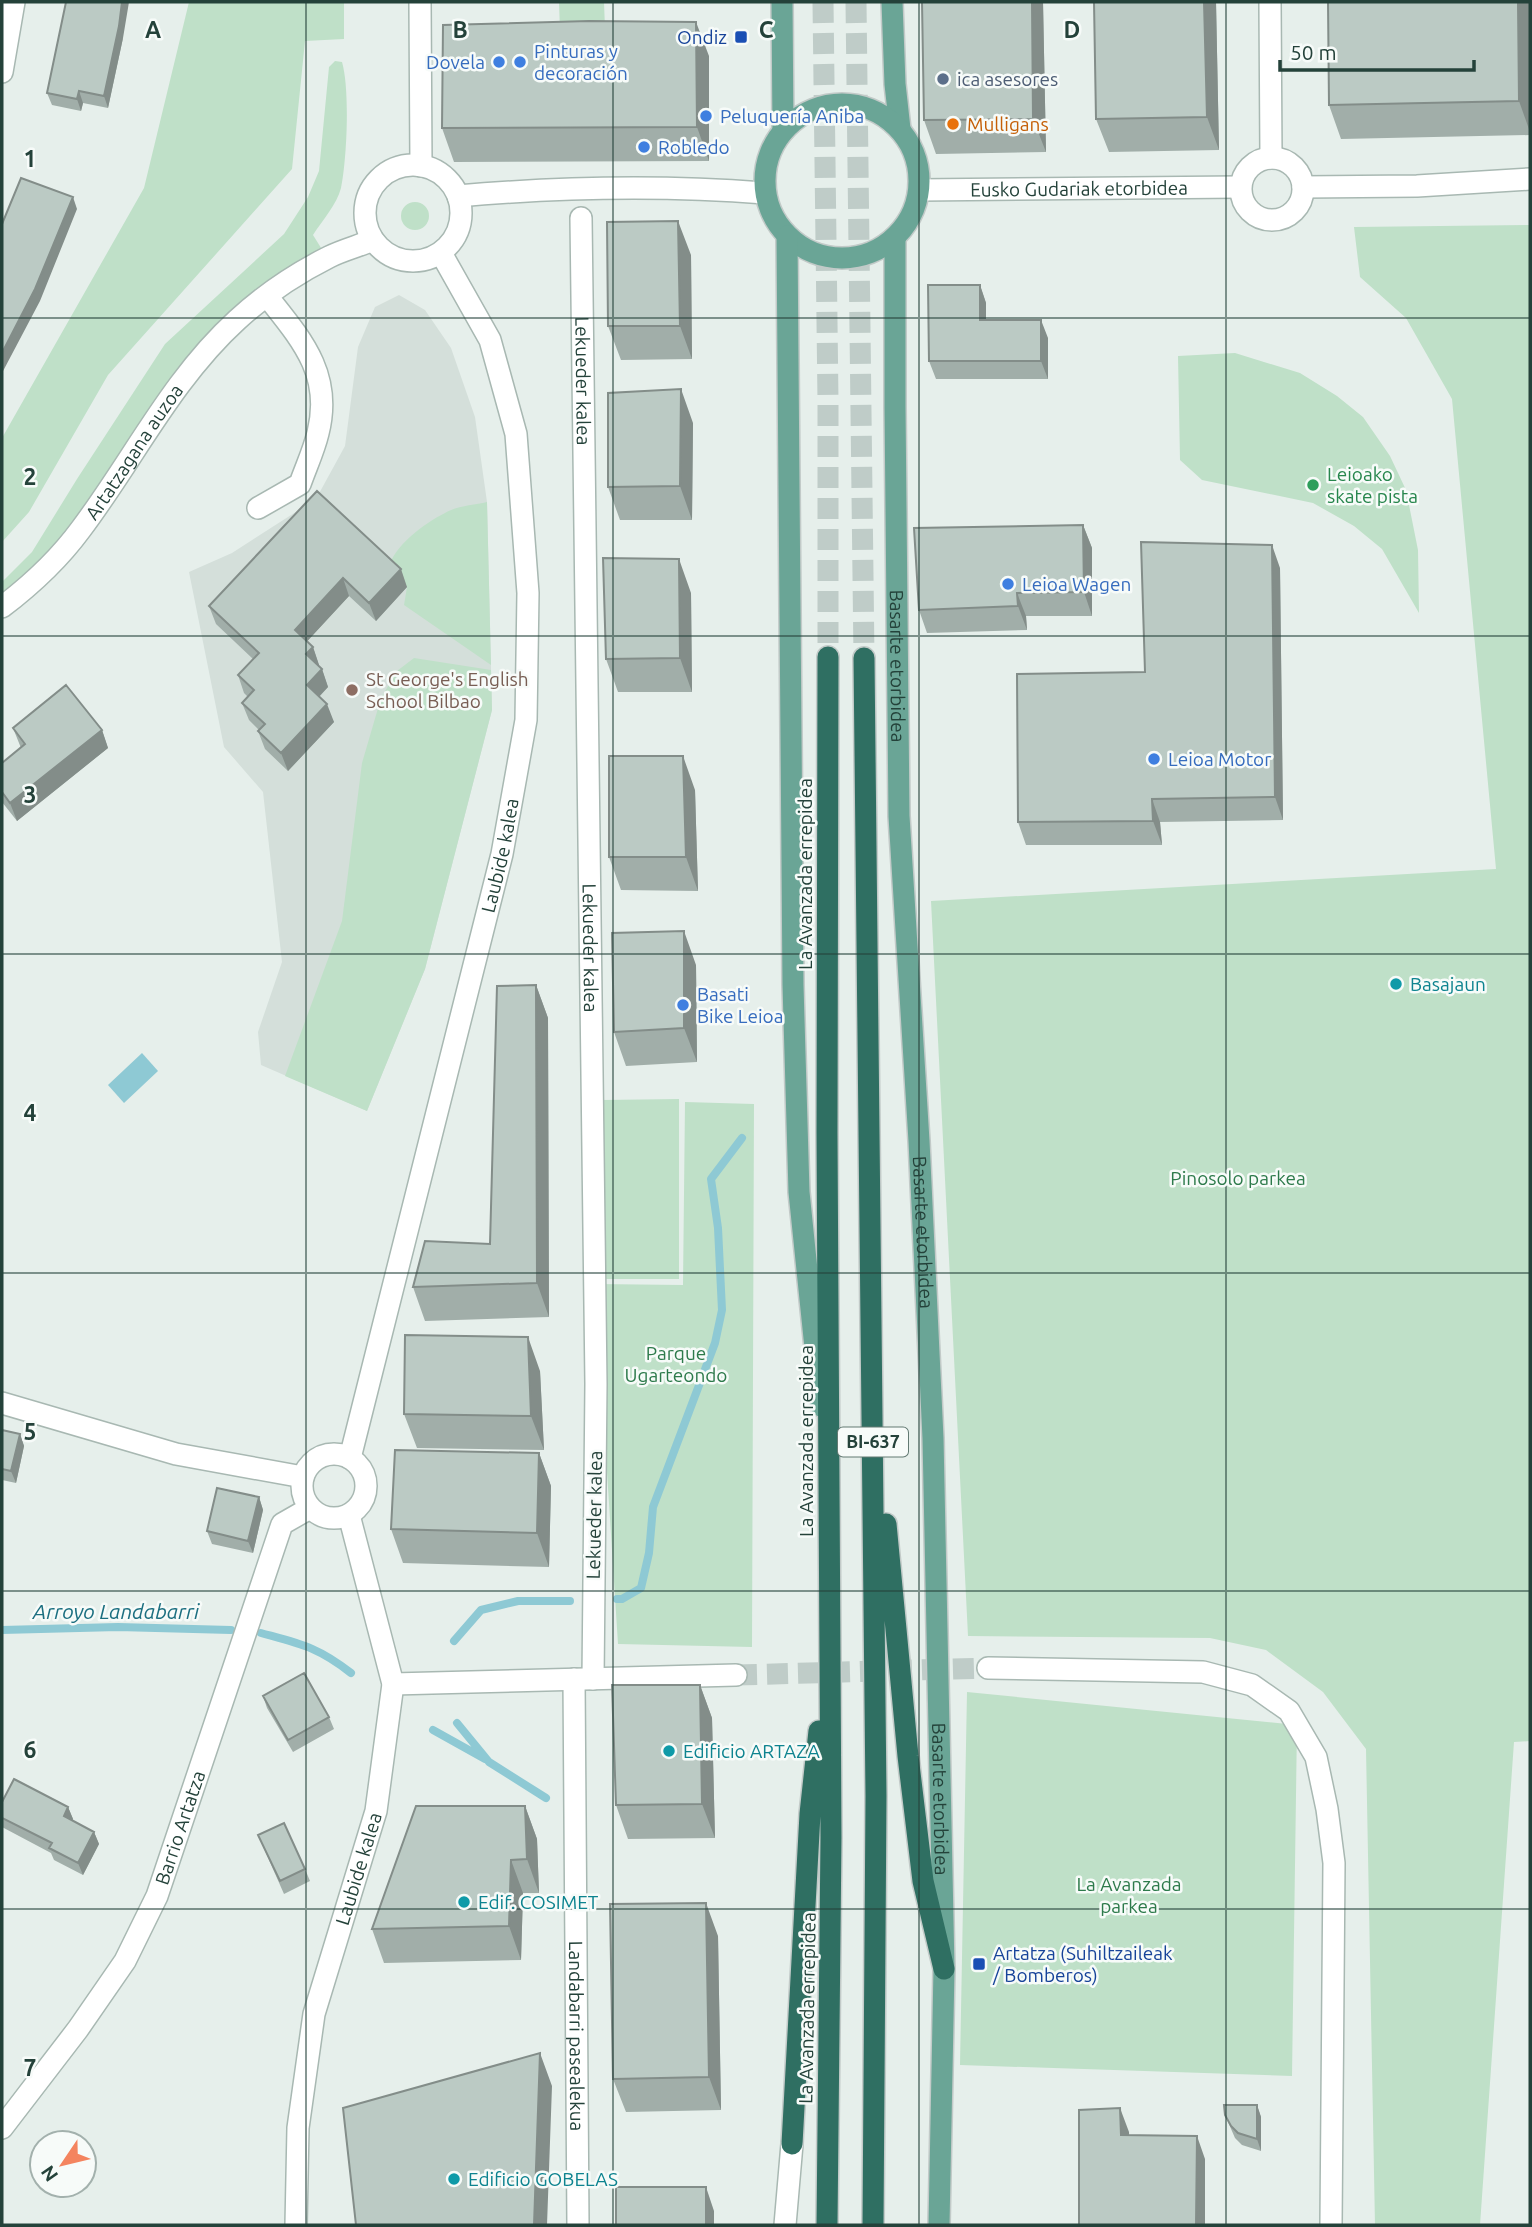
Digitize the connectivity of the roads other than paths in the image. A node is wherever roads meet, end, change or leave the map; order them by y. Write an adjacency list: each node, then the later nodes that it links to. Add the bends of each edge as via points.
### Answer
1 (14, 2): 6 (street)
2 (420, 2): 10 (street)
3 (782, 2): 8 (main road)
4 (892, 2): 7 (main road)
5 (1270, 2): 9 (street)
6 (2, 72)
7 (900, 129): 8 (main road, via 878,112 851,104 823,105 798,117); 14 (main road, via 916,157)
8 (783, 131): 15 (main road, via 766,163)
9 (1271, 158): 12 (street, via 1247,170); 13 (street, via 1296,170)
10 (421, 166): 16 (street, via 437,171); 20 (street, via 390,171 369,194 366,218)
11 (1530, 179): 13 (street)
12 (1240, 187): 13 (street, via 1241,198 1253,215 1272,221 1298,207); 14 (street, Eusko Gudariak etorbidea)
13 (1303, 187)
14 (920, 190): 19 (main road, via 912,217)
15 (765, 193): 16 (street, via 603,188); 18 (main road, via 774,219)
16 (458, 196): 21 (street, via 460,228)
17 (581, 218): 37 (street, Lekueder kalea, via 596,1359)
18 (787, 236): 19 (main road, via 815,254 843,259 871,254); 31 (main road, via 799,1178)
19 (895, 239): 39 (main road, Basarte etorbidea, via 900,816 933,1438)
20 (373, 240): 21 (street, via 384,252 413,262); 22 (street, Artatzagana auzoa, via 330,256)
21 (441, 253): 29 (street, Laubide kalea, via 490,340 516,433 528,593 526,720 502,854)
22 (267, 296): 23 (street, via 305,344 322,386 319,431 300,484); 24 (street, Artatzagana auzoa, via 236,320 181,384 80,530 40,576)
23 (258, 508)
24 (2, 607)
25 (828, 657): 31 (highway, La Avanzada errepidea / BI-637)
26 (864, 658): 27 (highway, BI-637)
27 (872, 1390): 39 (highway, via 923,1881); 46 (highway, BI-637, via 876,1796)
28 (2, 1403): 30 (street, via 176,1454)
29 (350, 1458): 30 (street, via 322,1456); 33 (street, via 367,1482 363,1501)
30 (303, 1477): 32 (street, via 304,1499)
31 (830, 1494): 34 (highway, La Avanzada errepidea / BI-637)
32 (310, 1508): 33 (street, via 328,1518); 40 (street, Barrio Artatza, via 282,1524 157,1896 125,1961)
33 (349, 1515): 38 (street, Laubide kalea)
34 (830, 1628): 41 (highway, via 810,1814); 45 (highway, La Avanzada errepidea / BI-637)
35 (988, 1668): 48 (street, via 1203,1672 1252,1685 1289,1711 1316,1757 1334,1863)
36 (736, 1675): 37 (street)
37 (583, 1679): 38 (street); 43 (street, Landabarri pasealekua)
38 (393, 1684): 42 (street, Laubide kalea, via 376,1811 314,2014 298,2128)
39 (944, 1969): 47 (main road, Basarte etorbidea)
40 (2, 2127)
41 (792, 2144): 44 (street)
42 (296, 2225)
43 (578, 2225)
44 (785, 2225)
45 (827, 2225)
46 (873, 2225)
47 (939, 2225)
48 (1331, 2225)

